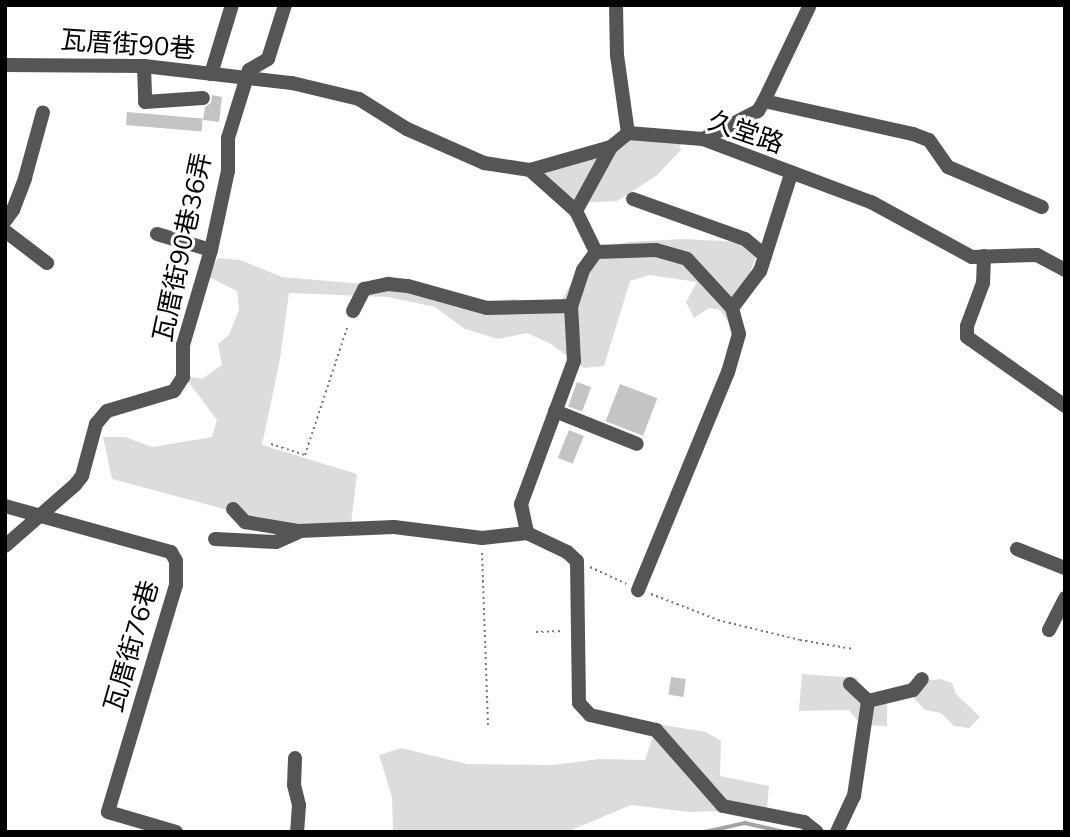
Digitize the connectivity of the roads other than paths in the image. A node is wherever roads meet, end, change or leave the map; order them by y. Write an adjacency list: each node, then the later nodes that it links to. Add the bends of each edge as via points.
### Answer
1 (232, 5): 7 (street)
2 (285, 5): 8 (street, via 268,59 253,66)
3 (616, 5): 12 (street, via 617,55)
4 (809, 7): 10 (street)
5 (5, 65): 6 (street, 瓦厝街90巷)
6 (144, 66): 7 (street, 瓦厝街90巷); 9 (street, via 145,102)
7 (211, 74): 8 (street, 瓦厝街90巷)
8 (247, 77): 15 (street, via 359,99 449,150 484,163); 23 (street, 瓦厝街90巷36弄, via 228,138 228,171)
9 (202, 98)
10 (764, 101): 13 (street, via 758,111); 18 (street, via 929,140 948,167)
11 (43, 112): 20 (street, via 26,178)
12 (628, 133): 13 (street, 久堂路); 14 (street)
13 (703, 139): 16 (street, 久堂路)
14 (611, 147): 15 (street); 19 (street)
15 (530, 170): 19 (street)
16 (791, 174): 25 (street); 26 (street, 久堂路, via 872,202 972,257)
17 (633, 199): 25 (street, via 745,239)
18 (1042, 207)
19 (576, 211): 24 (street)
20 (5, 221)
21 (5, 231): 27 (street)
22 (157, 234): 23 (street)
23 (211, 250): 37 (street, 瓦厝街90巷36弄, via 183,345 183,377 174,391 107,411 96,424 82,475)
24 (596, 252): 29 (street, via 583,270); 30 (street, via 656,250 687,259)
25 (765, 256): 30 (street, via 760,271)
26 (984, 256): 28 (street, 久堂路, via 1037,255); 32 (street, via 983,283 967,337)
27 (47, 263)
28 (1065, 270)
29 (571, 306): 31 (street, via 487,308 387,284 365,289); 33 (street, via 574,361)
30 (732, 308): 44 (street, via 739,334 728,372)
31 (353, 311)
32 (1065, 406)
33 (555, 411): 34 (street); 39 (street, via 521,505)
34 (637, 444)
35 (5, 506): 37 (street, 瓦厝街76巷)
36 (233, 509): 38 (street, via 245,522)
37 (37, 517): 41 (street, 瓦厝街90巷36弄); 51 (street, 瓦厝街76巷, via 171,552 176,561 176,585 108,812)
38 (299, 531): 39 (street, via 394,527 482,538); 40 (street, via 276,542)
39 (527, 533): 53 (street, via 577,561 579,703 590,715 656,730 723,806 804,822)
40 (215, 540)
41 (5, 546)
42 (1017, 549): 43 (street)
43 (1065, 568)
44 (638, 590)
45 (1065, 598): 46 (street)
46 (1049, 630)
47 (922, 679): 49 (street, via 913,690)
48 (850, 684): 49 (street)
49 (868, 701): 54 (street, via 854,796)
50 (296, 758): 52 (street)
51 (176, 832)
52 (297, 832)
53 (817, 832)
54 (837, 832)

